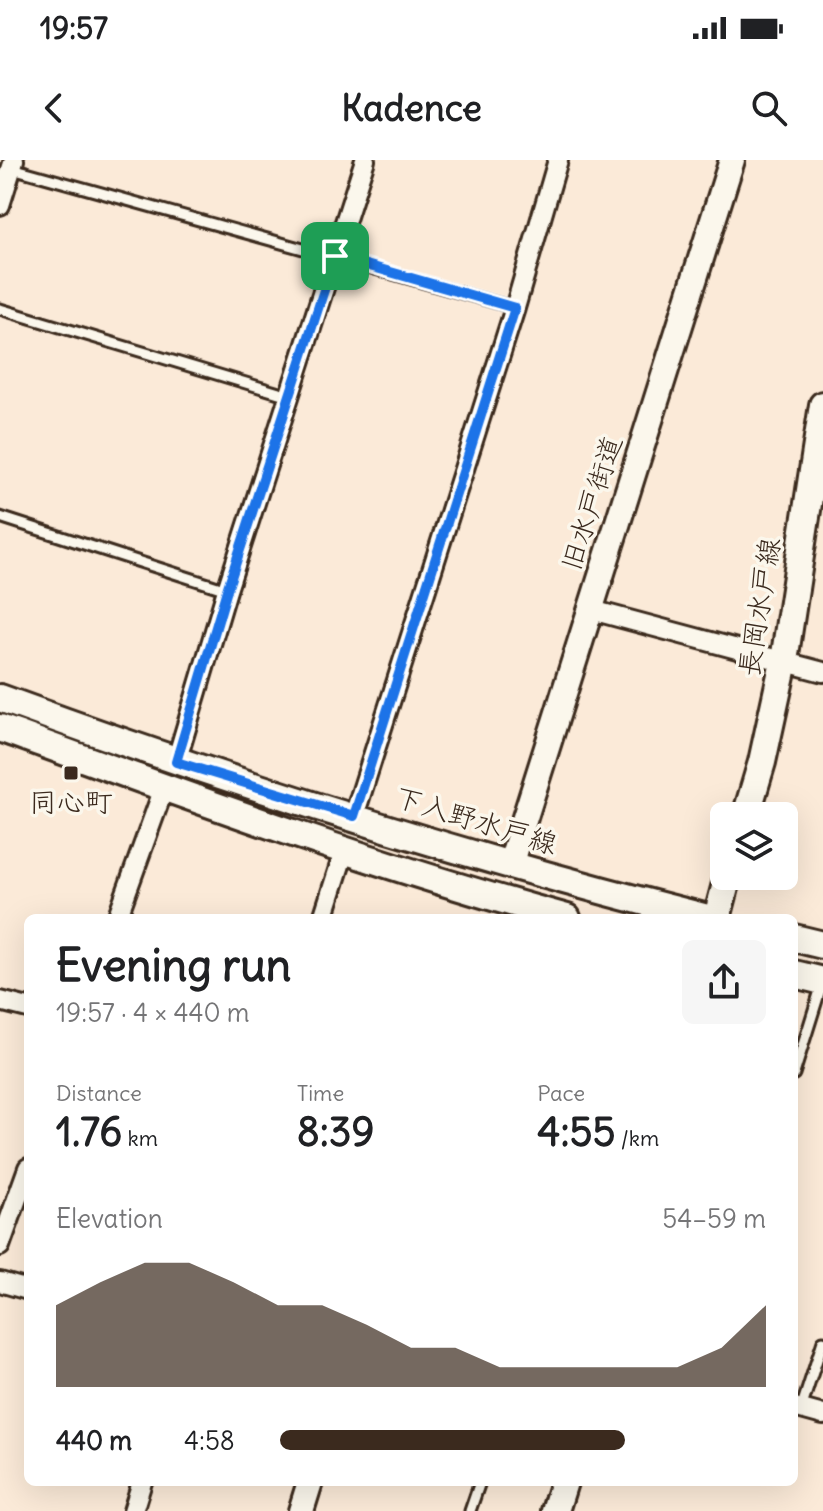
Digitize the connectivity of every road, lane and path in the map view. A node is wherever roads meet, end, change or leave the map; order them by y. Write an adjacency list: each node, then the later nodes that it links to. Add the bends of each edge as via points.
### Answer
1 (365, 160): 6 (street)
2 (558, 160): 7 (street)
3 (732, 160): 13 (street, 旧水戸街道)
4 (13, 164): 5 (street); 6 (lane)
5 (0, 205)
6 (335, 256): 7 (lane); 9 (street)
7 (515, 308): 21 (street)
8 (0, 309): 9 (lane)
9 (289, 396): 12 (street)
10 (823, 405): 14 (main road, 長岡水戸線)
11 (0, 517): 12 (lane)
12 (227, 590): 18 (street)
13 (588, 609): 14 (street); 23 (street, 旧水戸街道)
14 (784, 661): 15 (street); 20 (main road, 長岡水戸線)
15 (823, 672)
16 (0, 698): 18 (main road, 下入野水戸線)
17 (0, 728): 19 (main road)
18 (176, 762): 21 (main road, 下入野水戸線)
19 (164, 788): 22 (main road); 26 (street)
20 (750, 802)
21 (354, 816): 23 (main road, 下入野水戸線)
22 (345, 849): 25 (main road); 27 (street)
23 (510, 865): 29 (main road, 下入野水戸線)
24 (724, 890): 30 (main road)
25 (494, 909): 28 (main road)
26 (118, 914)
27 (324, 914)
28 (535, 914)
29 (693, 914)
30 (718, 914)
31 (798, 939): 32 (main road)
32 (823, 945)
33 (798, 975): 34 (main road)
34 (823, 981): 37 (lane)
35 (0, 1001): 36 (street)
36 (24, 1007)
37 (798, 1061)
38 (24, 1175): 39 (street)
39 (6, 1208): 40 (street)
40 (0, 1246)
41 (0, 1282): 42 (street)
42 (24, 1289)
43 (823, 1341): 44 (lane)
44 (798, 1408): 45 (street)
45 (823, 1415)
46 (141, 1486): 50 (street)
47 (309, 1486): 51 (street)
48 (479, 1486): 52 (lane)
49 (563, 1486): 53 (main road)
50 (133, 1511)
51 (301, 1511)
52 (470, 1511)
53 (555, 1511)

